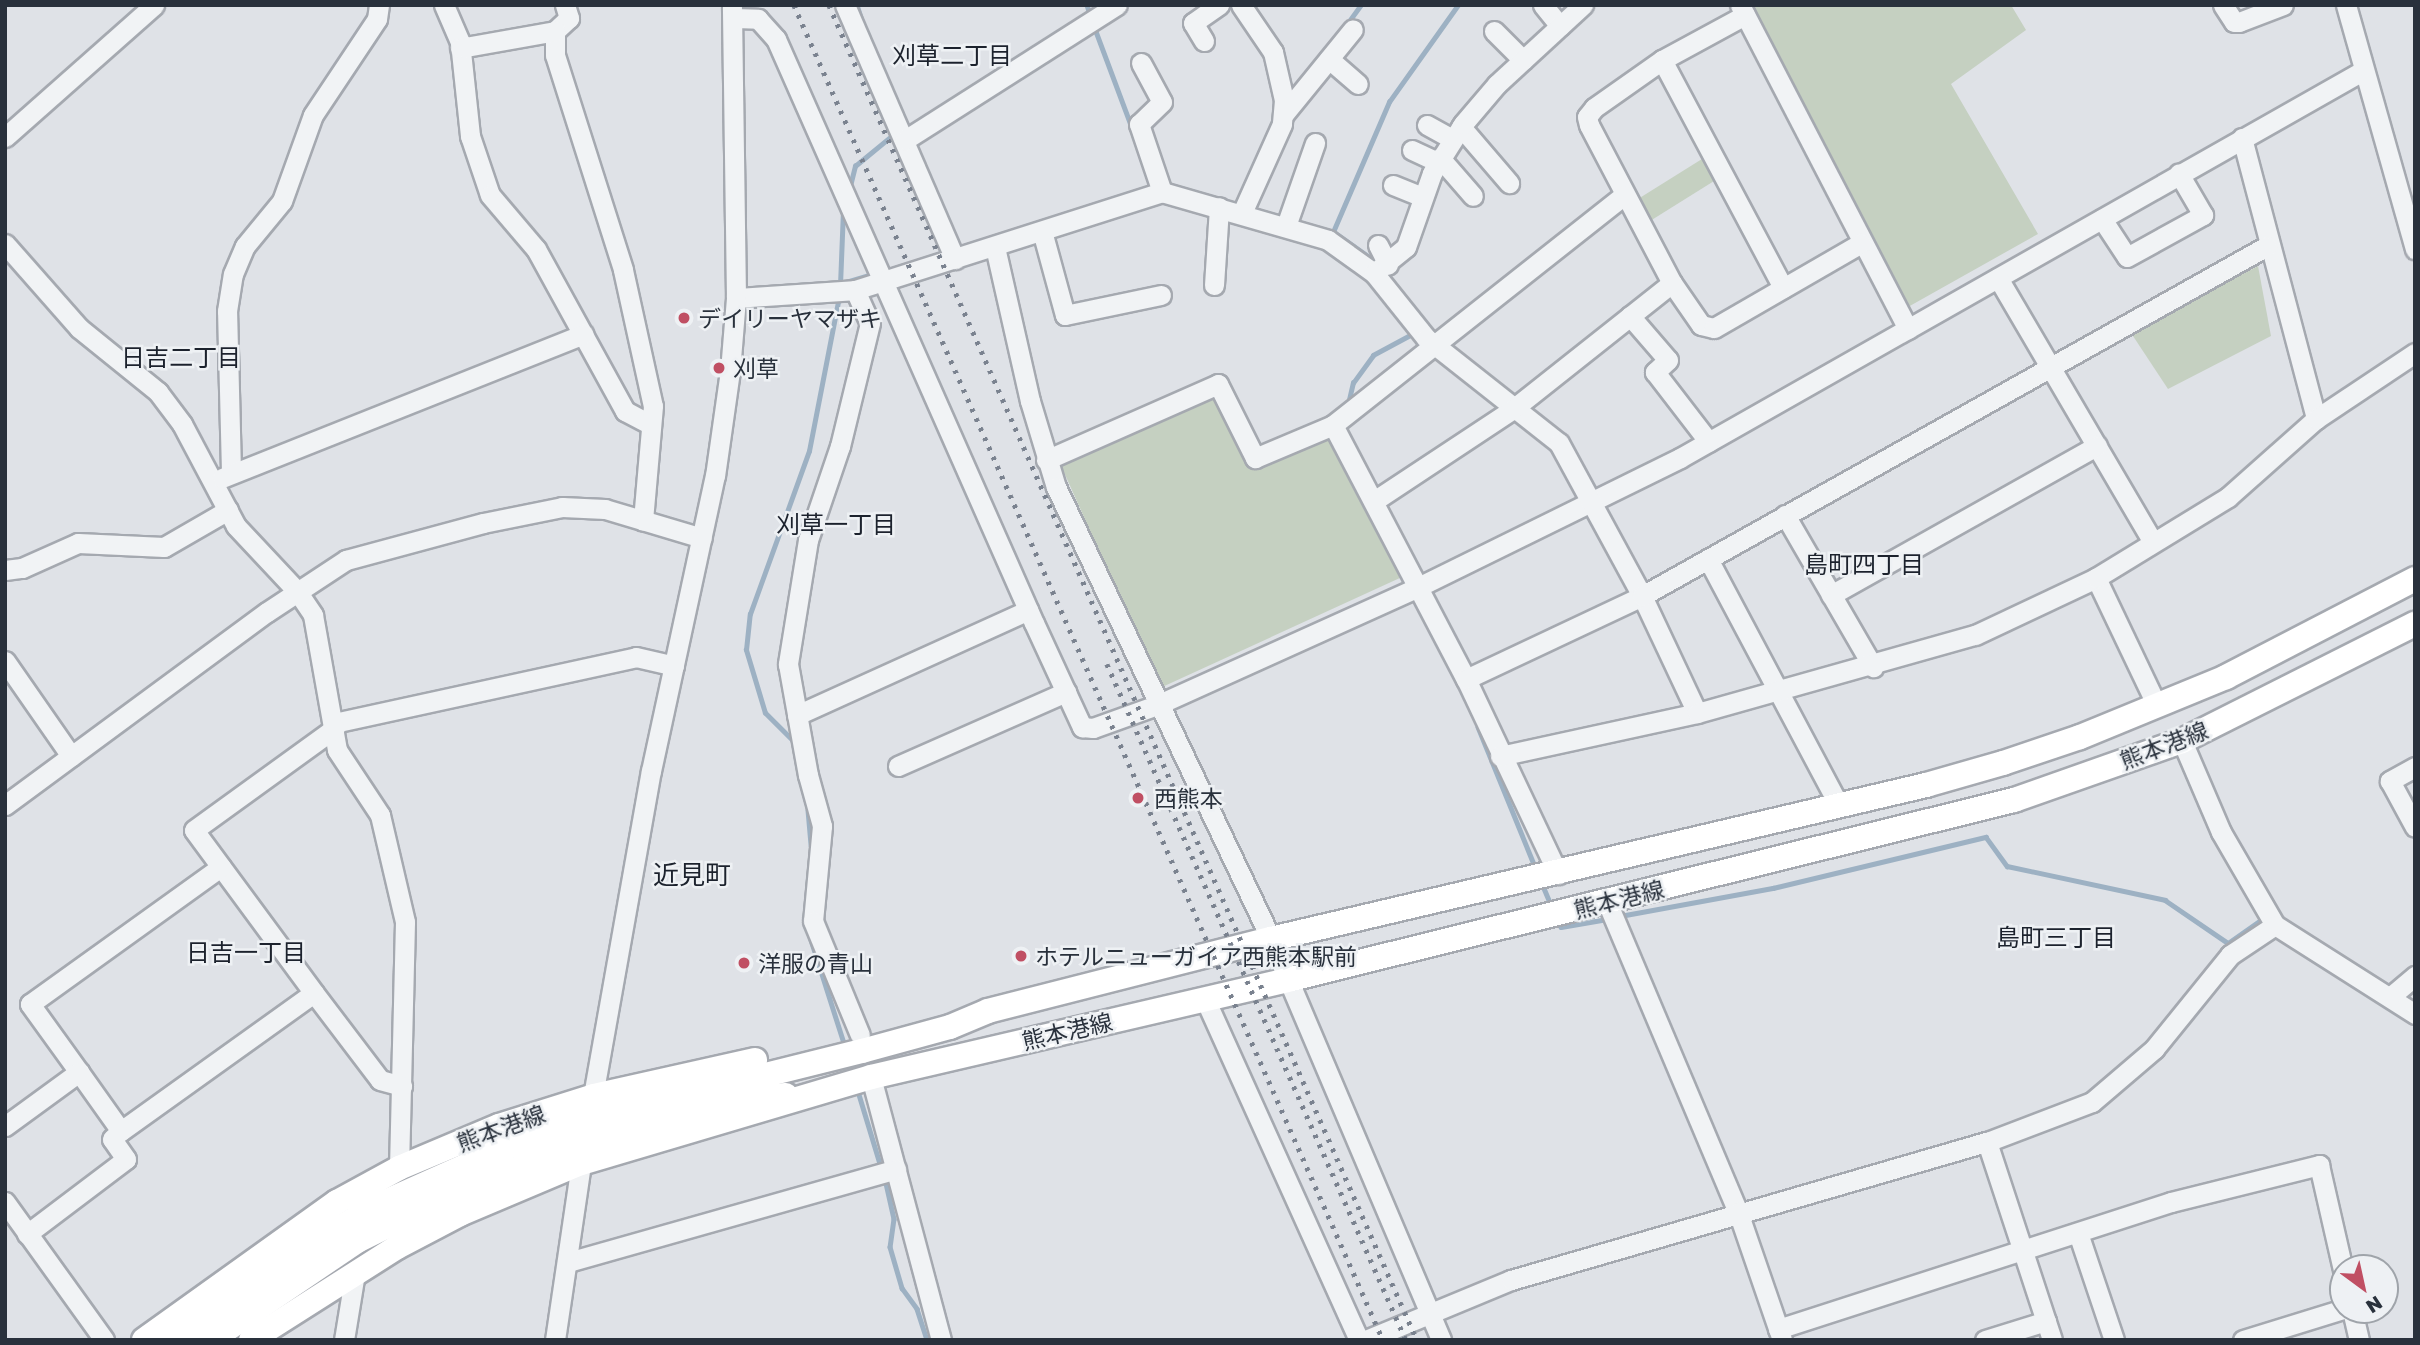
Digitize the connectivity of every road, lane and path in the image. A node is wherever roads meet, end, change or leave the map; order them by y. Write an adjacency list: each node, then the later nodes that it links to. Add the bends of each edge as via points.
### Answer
1 (154, 5): 31 (street)
2 (379, 5): 78 (street, via 377,19 313,115 282,201 245,246 233,274 227,311)
3 (443, 5): 21 (street)
4 (565, 5): 18 (street, via 569,18)
5 (845, 5): 33 (street)
6 (1117, 5): 33 (street)
7 (1219, 5): 20 (street, via 1193,23)
8 (1241, 5): 28 (street, via 1279,66)
9 (1543, 5): 16 (street)
10 (1582, 5): 16 (street)
11 (2223, 5): 12 (street, via 2234,22 2239,22)
12 (2283, 5)
13 (2346, 5): 26 (street)
14 (1743, 10): 24 (street); 49 (street)
15 (733, 11): 58 (street, via 758,19 776,39); 64 (street)
16 (1560, 26): 23 (street)
17 (1353, 29): 22 (street)
18 (555, 31): 21 (street); 73 (street, via 555,55 641,341 653,406)
19 (1494, 31): 23 (street)
20 (1204, 41)
21 (460, 48): 67 (street, via 470,136 490,195 536,248)
22 (1329, 59): 27 (street); 28 (street)
23 (1523, 60): 30 (street)
24 (1662, 60): 41 (street, via 1587,117); 61 (street)
25 (1141, 63): 40 (street, via 1162,102 1139,124)
26 (2364, 70): 32 (street); 54 (street)
27 (1358, 85)
28 (1284, 114): 45 (street)
29 (1427, 125): 30 (street)
30 (1456, 133): 36 (street); 38 (street)
31 (5, 137)
32 (2242, 138): 37 (street); 52 (street)
33 (905, 140): 55 (street)
34 (1315, 143): 47 (street)
35 (1412, 150): 36 (street)
36 (1439, 160): 42 (street); 43 (street)
37 (2179, 174): 46 (street); 46 (street, via 2203,215 2127,257)
38 (1509, 183)
39 (1393, 185): 43 (street)
40 (1161, 192): 44 (street); 48 (street)
41 (1624, 195): 59 (street); 68 (street)
42 (1474, 196)
43 (1423, 197): 56 (street, via 1406,247)
44 (1219, 207): 45 (street); 60 (street)
45 (1242, 213): 47 (street)
46 (2102, 219): 57 (street)
47 (1286, 226): 56 (street, via 1342,247)
48 (1042, 231): 53 (street); 63 (street, via 1065,315)
49 (1861, 243): 61 (street); 66 (street)
50 (5, 244): 78 (street, via 79,328 158,392)
51 (1378, 245): 56 (street)
52 (2267, 246): 70 (street); 72 (street)
53 (995, 247): 55 (street); 77 (street)
54 (2415, 249)
55 (955, 259): 58 (street)
56 (1381, 269): 68 (street)
57 (1998, 278): 66 (street); 70 (street)
58 (885, 281): 62 (street); 94 (street)
59 (1672, 284): 61 (street, via 1701,324 1714,328); 65 (street)
60 (1214, 285)
61 (1783, 288)
62 (855, 290): 64 (street); 105 (street, via 870,323 841,446 808,540 797,592 788,664)
63 (1160, 295)
64 (736, 298): 84 (street, via 717,467)
65 (1630, 316): 71 (street); 75 (street, via 1668,360 1655,372)
66 (1908, 329): 75 (street)
67 (583, 334): 73 (street, via 625,411); 78 (street)
68 (1437, 347): 71 (street); 74 (street)
69 (2415, 353): 72 (street)
70 (2049, 365): 76 (street); 82 (street)
71 (1513, 409): 79 (street); 80 (street, via 1559,443)
72 (2316, 419): 85 (street, via 2228,497)
73 (649, 424): 83 (street)
74 (1333, 425): 77 (street, via 1255,458 1218,384); 79 (street)
75 (1709, 442): 80 (street)
76 (2097, 446): 85 (street); 92 (street)
77 (1046, 460): 102 (street)
78 (223, 477): 81 (street)
79 (1374, 502): 90 (street)
80 (1592, 503): 90 (street); 93 (street)
81 (228, 510): 87 (street, via 164,547 78,543 22,568); 91 (street, via 236,527)
82 (1785, 515): 86 (street); 92 (street)
83 (643, 521): 84 (street); 91 (street, via 605,509 562,507 346,560)
84 (702, 538): 97 (street)
85 (2153, 541): 88 (street)
86 (1708, 559): 93 (street); 100 (street)
87 (5, 570)
88 (2096, 579): 98 (street, via 1975,635); 103 (street)
89 (2415, 579): 103 (main road, 熊本港線, via 2284,651)
90 (1418, 587): 99 (street); 102 (street)
91 (297, 591): 106 (street, via 313,615); 108 (street)
92 (1831, 595): 98 (street)
93 (1642, 596): 99 (street); 104 (street)
94 (1028, 611): 101 (street); 105 (street)
95 (2415, 624): 107 (main road, 熊本港線)
96 (5, 661): 108 (street)
97 (674, 666): 106 (street, via 636,657); 133 (street)
98 (1872, 667): 100 (street)
99 (1466, 679): 109 (street)
100 (1781, 690): 104 (street); 113 (street)
101 (1066, 692): 102 (street, via 1082,727 1093,728); 110 (street)
102 (1157, 705): 119 (street)
103 (2157, 706): 113 (main road, 熊本港線, via 2003,763)
104 (1697, 713): 109 (street)
105 (797, 715): 127 (street, via 822,826 813,921)
106 (335, 726): 115 (street, via 194,830); 130 (street, via 337,750 380,815 405,922)
107 (2182, 741): 117 (main road, 熊本港線, via 1945,820); 118 (street, via 2221,832)
108 (71, 755): 112 (street)
109 (1500, 756): 116 (street)
110 (898, 765)
111 (2415, 767): 114 (street, via 2390,781)
112 (5, 805)
113 (1839, 805): 116 (main road, 熊本港線)
114 (2415, 827)
115 (221, 867): 122 (street); 128 (street, via 30,1004)
116 (1558, 874): 119 (main road, 熊本港線)
117 (1607, 902): 121 (main road, 熊本港線); 138 (street)
118 (2275, 925): 123 (street); 134 (street, via 2230,955 2154,1049 2103,1094)
119 (1271, 939): 121 (street); 125 (main road, 熊本港線)
120 (2415, 976): 123 (street)
121 (1287, 980): 124 (main road, 熊本港線); 145 (street)
122 (314, 993): 130 (street, via 380,1080); 132 (street)
123 (2390, 997): 126 (street)
124 (1205, 999): 129 (main road, 熊本港線); 157 (street)
125 (988, 1011): 127 (main road, 熊本港線, via 950,1014); 133 (main road, 熊本港線, via 950,1027)
126 (2415, 1014)
127 (860, 1035): 133 (main road, 熊本港線)
128 (79, 1072): 131 (street); 132 (street, via 121,1131)
129 (871, 1077): 133 (main road, 熊本港線, via 796,1096 773,1109); 136 (street)
130 (402, 1086): 135 (street)
131 (5, 1126)
132 (124, 1129): 140 (street, via 112,1139 126,1160)
133 (587, 1130): 135 (main road, 熊本港線, via 499,1126); 143 (street); 144 (main road, 熊本港線, via 460,1214); 149 (main road, 熊本港線, via 508,1147 376,1206 316,1242)
134 (1987, 1142): 138 (street); 141 (street)
135 (399, 1168): 152 (main road, 熊本港線, via 337,1202)
136 (896, 1169): 143 (street); 156 (street)
137 (5, 1202): 140 (street)
138 (1738, 1212): 145 (street, via 1511,1280); 148 (street)
139 (2078, 1233): 141 (street); 142 (street, via 2171,1202 2319,1166); 162 (street)
140 (27, 1234): 151 (street)
141 (2022, 1251): 147 (street); 148 (street)
142 (2339, 1254)
143 (568, 1262): 155 (street)
144 (355, 1273): 153 (main road, 熊本港線); 154 (street)
145 (1429, 1311): 158 (street); 159 (street)
146 (2329, 1313): 150 (street)
147 (2046, 1321): 160 (street); 161 (street)
148 (1780, 1335)
149 (193, 1336)
150 (2254, 1338)
151 (104, 1340)
152 (144, 1340)
153 (251, 1340)
154 (344, 1340)
155 (555, 1340)
156 (941, 1340)
157 (1359, 1340)
158 (1366, 1340)
159 (1441, 1340)
160 (1985, 1340)
161 (2052, 1340)
162 (2114, 1340)

